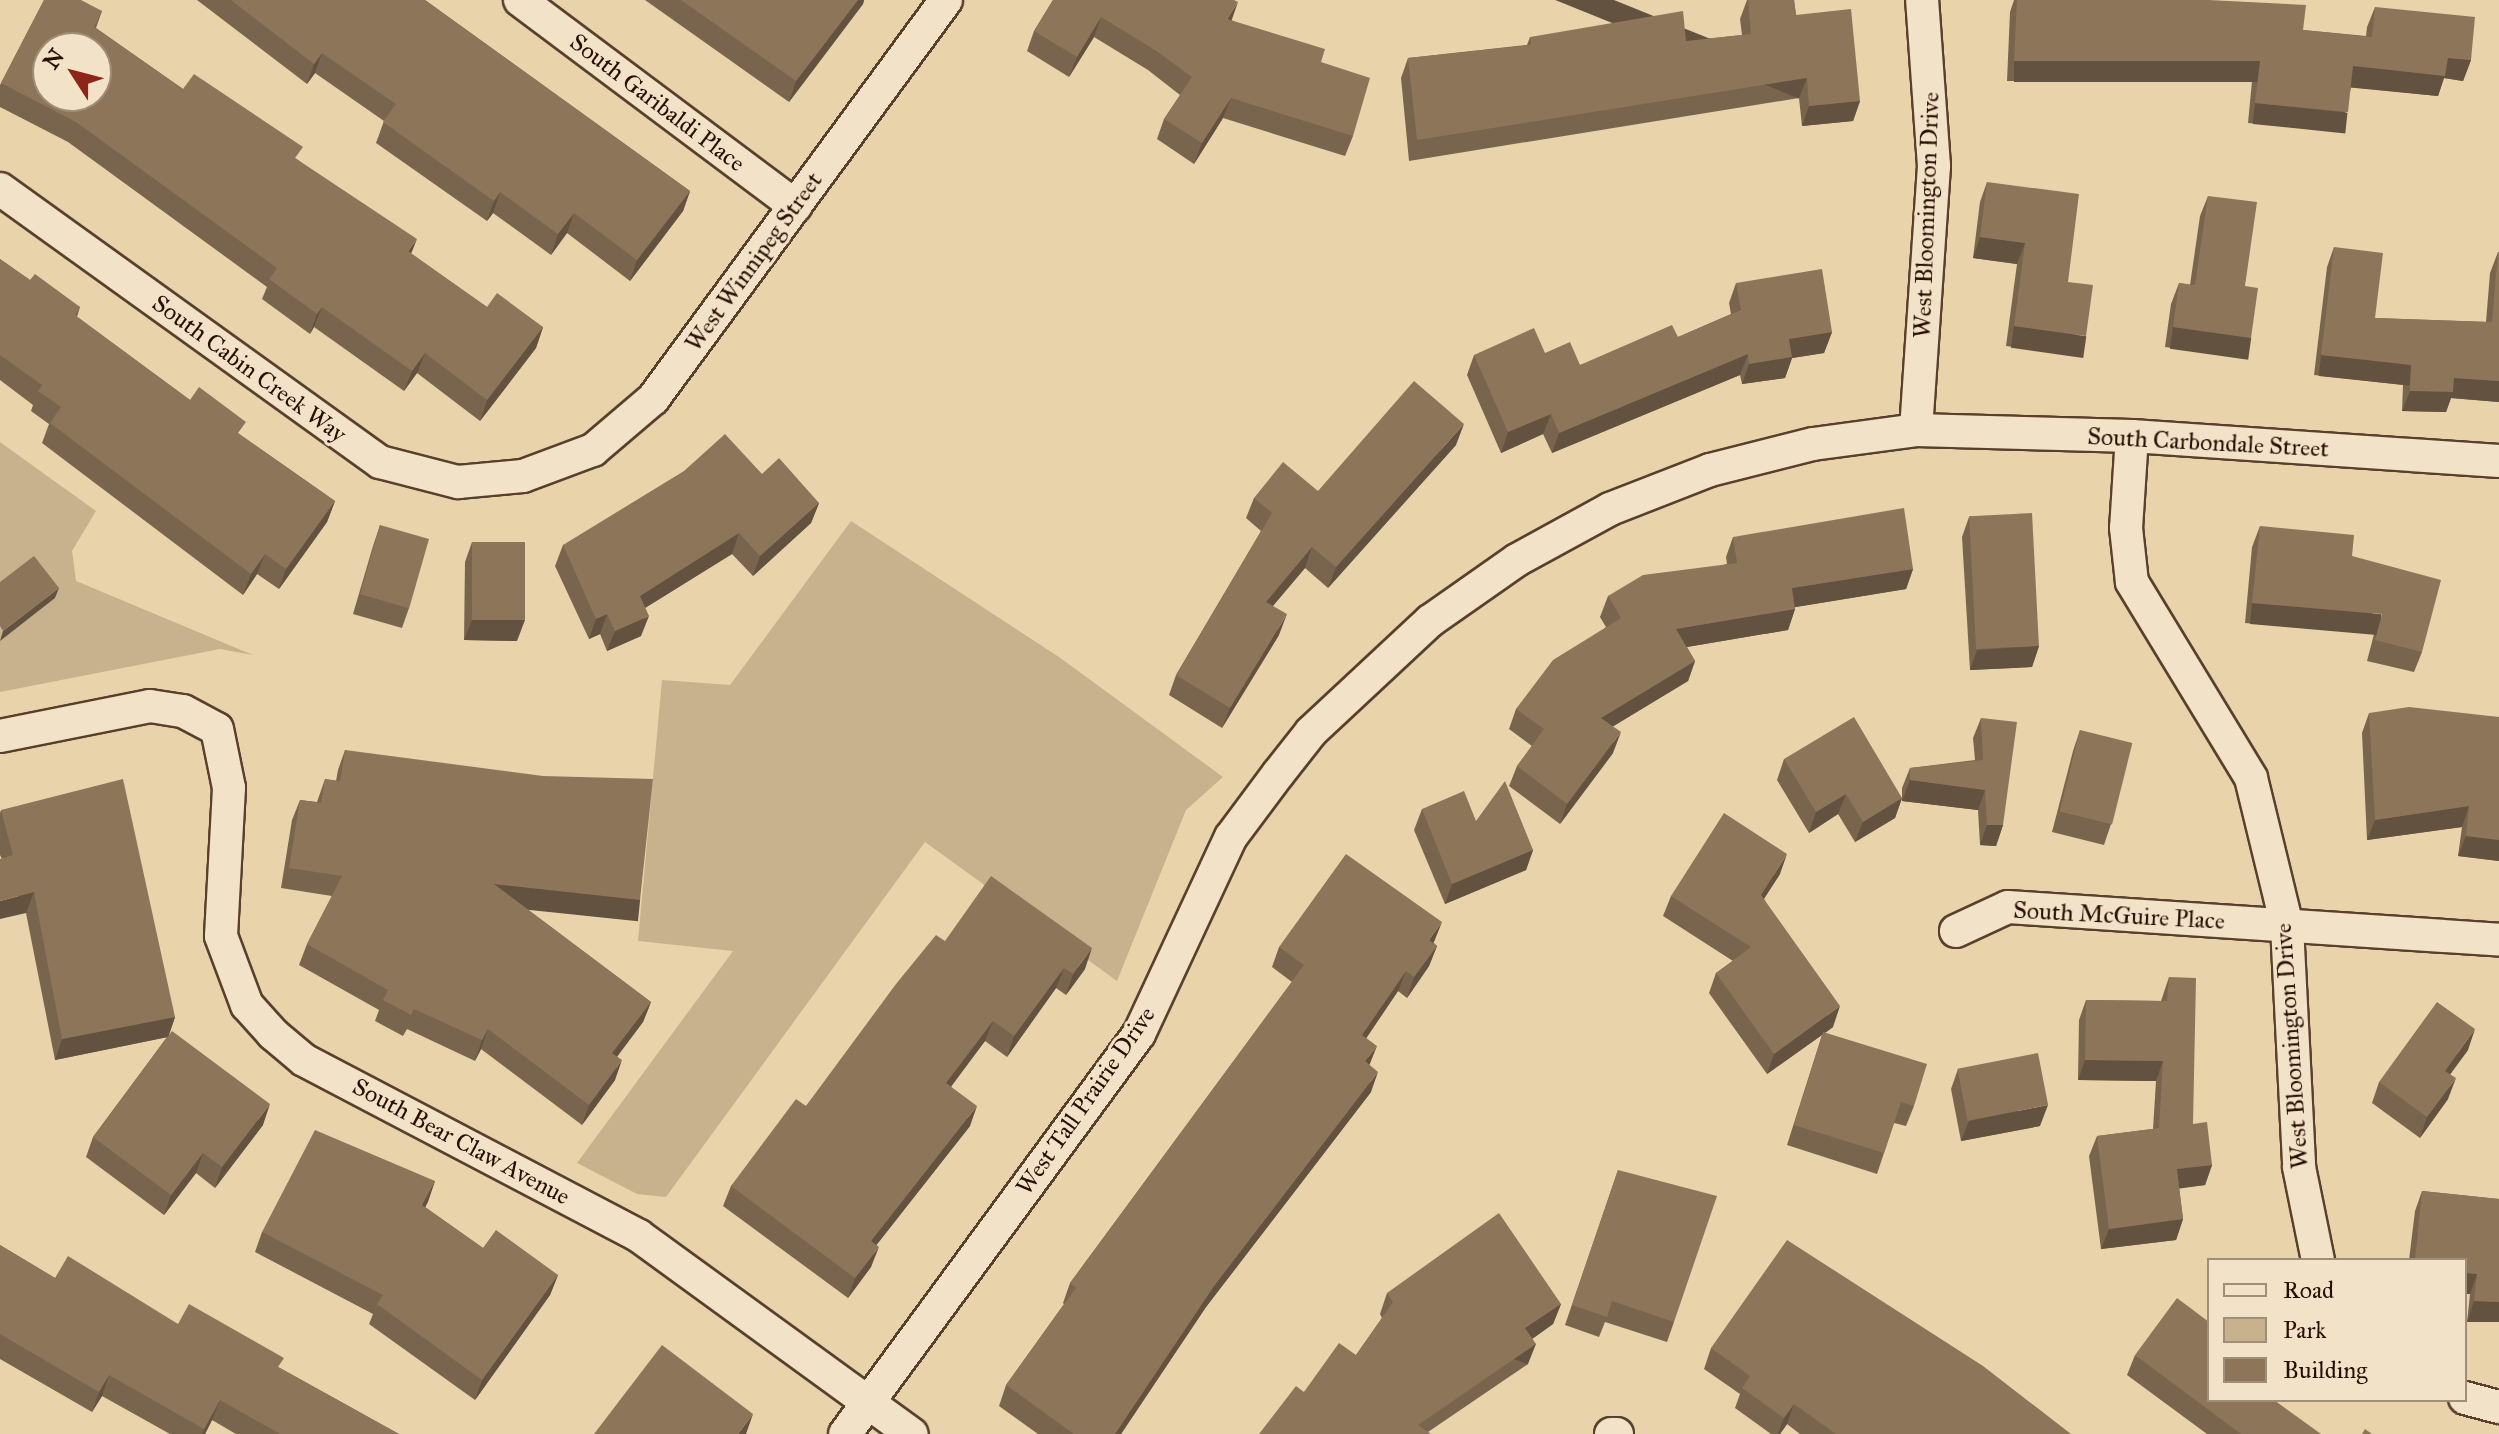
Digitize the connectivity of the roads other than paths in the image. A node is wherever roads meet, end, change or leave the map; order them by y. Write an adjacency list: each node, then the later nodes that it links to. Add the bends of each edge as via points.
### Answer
1 (520, 0): 5 (street, South Garibaldi Place)
2 (946, 0): 5 (street, West Winnipeg Street)
3 (1922, 0): 6 (street, West Bloomington Drive, via 1934,153)
4 (0, 189): 9 (street, South Cabin Creek Way, via 380,462 458,482)
5 (795, 206): 9 (street, West Winnipeg Street, via 625,427 558,467)
6 (1916, 430): 7 (street, South Carbondale Street); 10 (street, South Carbondale Street, via 1813,444 1710,470 1610,509 1517,560 1430,621)
7 (2132, 436): 8 (street, South Carbondale Street); 12 (street, West Bloomington Drive, via 2126,528 2132,582 2251,778)
8 (2499, 461)
9 (523, 476)
10 (1364, 683): 17 (street, West Tall Prairie Drive, via 1311,732 1231,837 1139,1034)
11 (0, 736): 17 (street, South Bear Claw Avenue, via 150,706 183,711 217,729 229,788 221,936 247,1005 273,1034 304,1060 639,1236)
12 (2287, 926): 13 (street, South McGuire Place, via 2008,907); 14 (street, South McGuire Place); 15 (street, West Bloomington Drive, via 2299,1167)
13 (1956, 931)
14 (2499, 940)
15 (2318, 1258)
16 (2467, 1399): 18 (street)
17 (868, 1402): 19 (street, West Tall Prairie Drive); 20 (street, South Bear Claw Avenue)
18 (2499, 1407)
19 (845, 1434)
20 (912, 1434)

